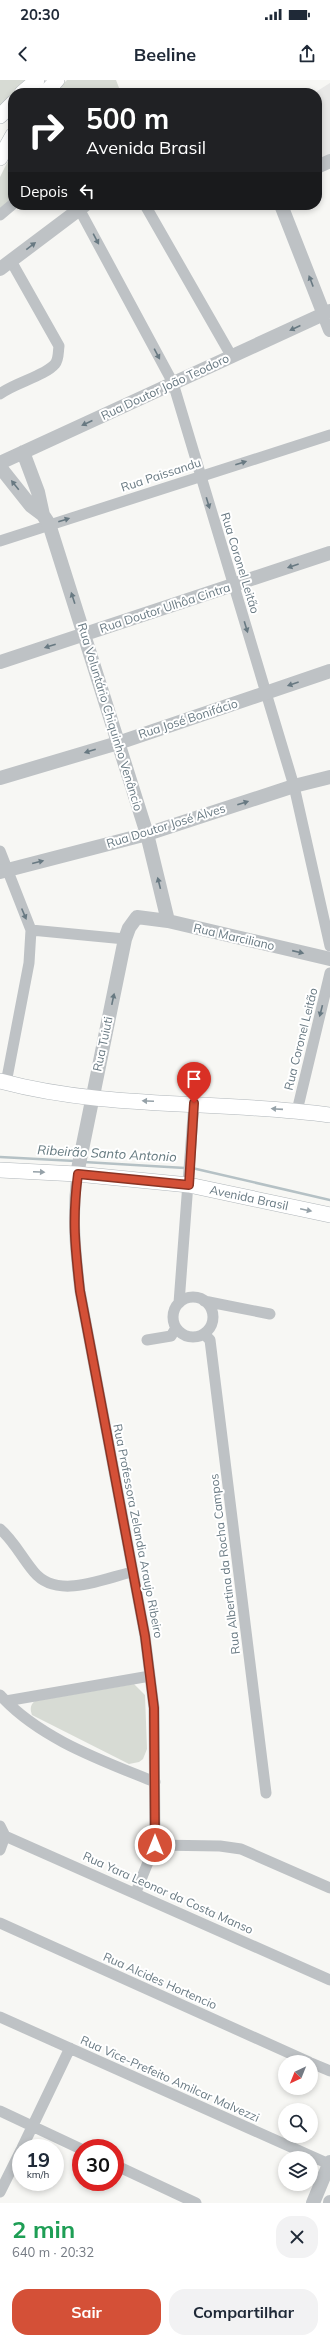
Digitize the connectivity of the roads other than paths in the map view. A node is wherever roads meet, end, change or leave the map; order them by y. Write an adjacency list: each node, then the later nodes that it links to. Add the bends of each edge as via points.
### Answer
1 (37, 80): 3 (main road)
2 (57, 80): 4 (main road)
3 (28, 88)
4 (50, 88)
5 (8, 107): 6 (main road)
6 (0, 116)
7 (8, 144): 8 (main road)
8 (0, 158)
9 (8, 208): 14 (street)
10 (75, 210): 15 (street, one-way to 10)
11 (82, 210): 19 (street, Rua Coronel Leitão, one-way to 19)
12 (148, 210): 18 (street)
13 (283, 210): 16 (street, one-way to 13)
14 (0, 215)
15 (6, 265): 20 (street, via 58,346 58,356 50,369 11,386)
16 (327, 313): 17 (street); 18 (street, Rua Doutor João Teodoro, one-way to 18)
17 (330, 330)
18 (232, 357): 19 (street, Rua Doutor João Teodoro)
19 (173, 383): 22 (street, Rua Doutor João Teodoro, one-way to 22); 25 (street, Rua Coronel Leitão)
20 (0, 394)
21 (330, 435): 25 (street, Rua Paissandu, one-way to 21)
22 (24, 452): 23 (street, Rua Doutor João Teodoro); 26 (street, Rua Voluntário Chiquinho Venâncio)
23 (0, 463)
24 (0, 467): 26 (street, one-way to 24, via 31,506)
25 (200, 476): 26 (street, Rua Paissandu, one-way to 25); 29 (street, Rua Coronel Leitão, one-way to 29)
26 (46, 520): 27 (street, Rua Paissandu); 30 (street, Rua Voluntário Chiquinho Venâncio, one-way to 26)
27 (0, 541)
28 (330, 553): 29 (street, Rua Doutor Ulhôa Cintra, one-way to 29)
29 (234, 586): 30 (street, Rua Doutor Ulhôa Cintra); 33 (street, Rua Coronel Leitão, one-way to 33)
30 (85, 635): 31 (street, Rua Doutor Ulhôa Cintra, one-way to 31); 34 (street, Rua Voluntário Chiquinho Venâncio)
31 (0, 662)
32 (330, 671): 33 (street, Rua José Bonifácio, one-way to 33)
33 (266, 693): 34 (street, Rua José Bonifácio); 37 (street, Rua Coronel Leitão)
34 (118, 743): 36 (street, Rua José Bonifácio, one-way to 36); 38 (street, Rua Voluntário Chiquinho Venâncio)
35 (330, 777): 37 (street, Rua Doutor José Alves)
36 (0, 778)
37 (294, 786): 38 (street, Rua Doutor José Alves, one-way to 37); 45 (street, Rua Coronel Leitão)
38 (147, 834): 40 (street, Rua Doutor José Alves, one-way to 38); 42 (street, Rua Voluntário Chiquinho Venâncio, one-way to 38)
39 (0, 851): 40 (street)
40 (3, 871): 43 (street, one-way to 43)
41 (137, 916): 42 (street, Rua Marciliano); 44 (street, Rua Tuiuti)
42 (168, 921): 46 (street, Rua Marciliano, one-way to 46)
43 (31, 930): 44 (street); 48 (street, via 29,962)
44 (125, 939): 49 (street, Rua Tuiuti, one-way to 44)
45 (330, 946)
46 (330, 959)
47 (330, 973): 51 (street, Rua Coronel Leitão, one-way to 51)
48 (3, 1082): 49 (main road)
49 (92, 1099): 50 (main road, one-way to 49); 54 (street, Rua Tuiuti)
50 (194, 1103): 51 (main road, one-way to 50); 55 (street)
51 (297, 1110): 52 (main road)
52 (330, 1115)
53 (0, 1170): 54 (main road, Avenida Brasil, one-way to 54)
54 (78, 1170): 55 (main road, Avenida Brasil); 64 (street, Rua Professora Zelandia Araujo Ribeiro, via 73,1210 74,1241)
55 (190, 1180): 56 (main road, Avenida Brasil, one-way to 56); 58 (street)
56 (330, 1215)
57 (204, 1301): 58 (street, via 191,1298); 59 (street); 61 (street, via 209,1306 213,1318)
58 (179, 1303): 60 (street, via 174,1315)
59 (270, 1314)
60 (176, 1328): 61 (street, via 186,1336); 62 (street, via 171,1336)
61 (204, 1334): 68 (street, Rua Albertina da Rocha Campos, via 210,1340)
62 (147, 1340)
63 (0, 1529): 64 (street, via 35,1574 48,1585 61,1588)
64 (132, 1572): 65 (street, Rua Professora Zelandia Araujo Ribeiro)
65 (150, 1676): 66 (street); 67 (street, Rua Professora Zelandia Araujo Ribeiro, via 154,1708)
66 (3, 1698): 67 (street, via 22,1716 50,1734 86,1753)
67 (156, 1782): 70 (street, Rua Professora Zelandia Araujo Ribeiro)
68 (266, 1794)
69 (3, 1831): 71 (street); 73 (street, Rua Yara Leonor da Costa Manso)
70 (155, 1845): 72 (street, via 220,1846 241,1849); 73 (street, Rua Professora Zelandia Araujo Ribeiro)
71 (0, 1850)
72 (330, 1888)
73 (136, 1892): 75 (street, Rua Yara Leonor da Costa Manso)
74 (0, 1923): 78 (street, Rua Alcides Hortencio)
75 (330, 1980)
76 (0, 2017): 77 (street, Rua Vice-Prefeito Amilcar Malvezzi)
77 (70, 2048): 82 (street); 85 (street, Rua Vice-Prefeito Amilcar Malvezzi)
78 (294, 2055)
79 (318, 2066): 80 (street, Rua Alcides Hortencio)
80 (330, 2071)
81 (0, 2111): 82 (street)
82 (33, 2126): 83 (street); 84 (street)
83 (27, 2139)
84 (72, 2145)
85 (330, 2163): 90 (street)
86 (12, 2169): 88 (street)
87 (124, 2169): 89 (street)
88 (0, 2192)
89 (196, 2203)
90 (313, 2203)

